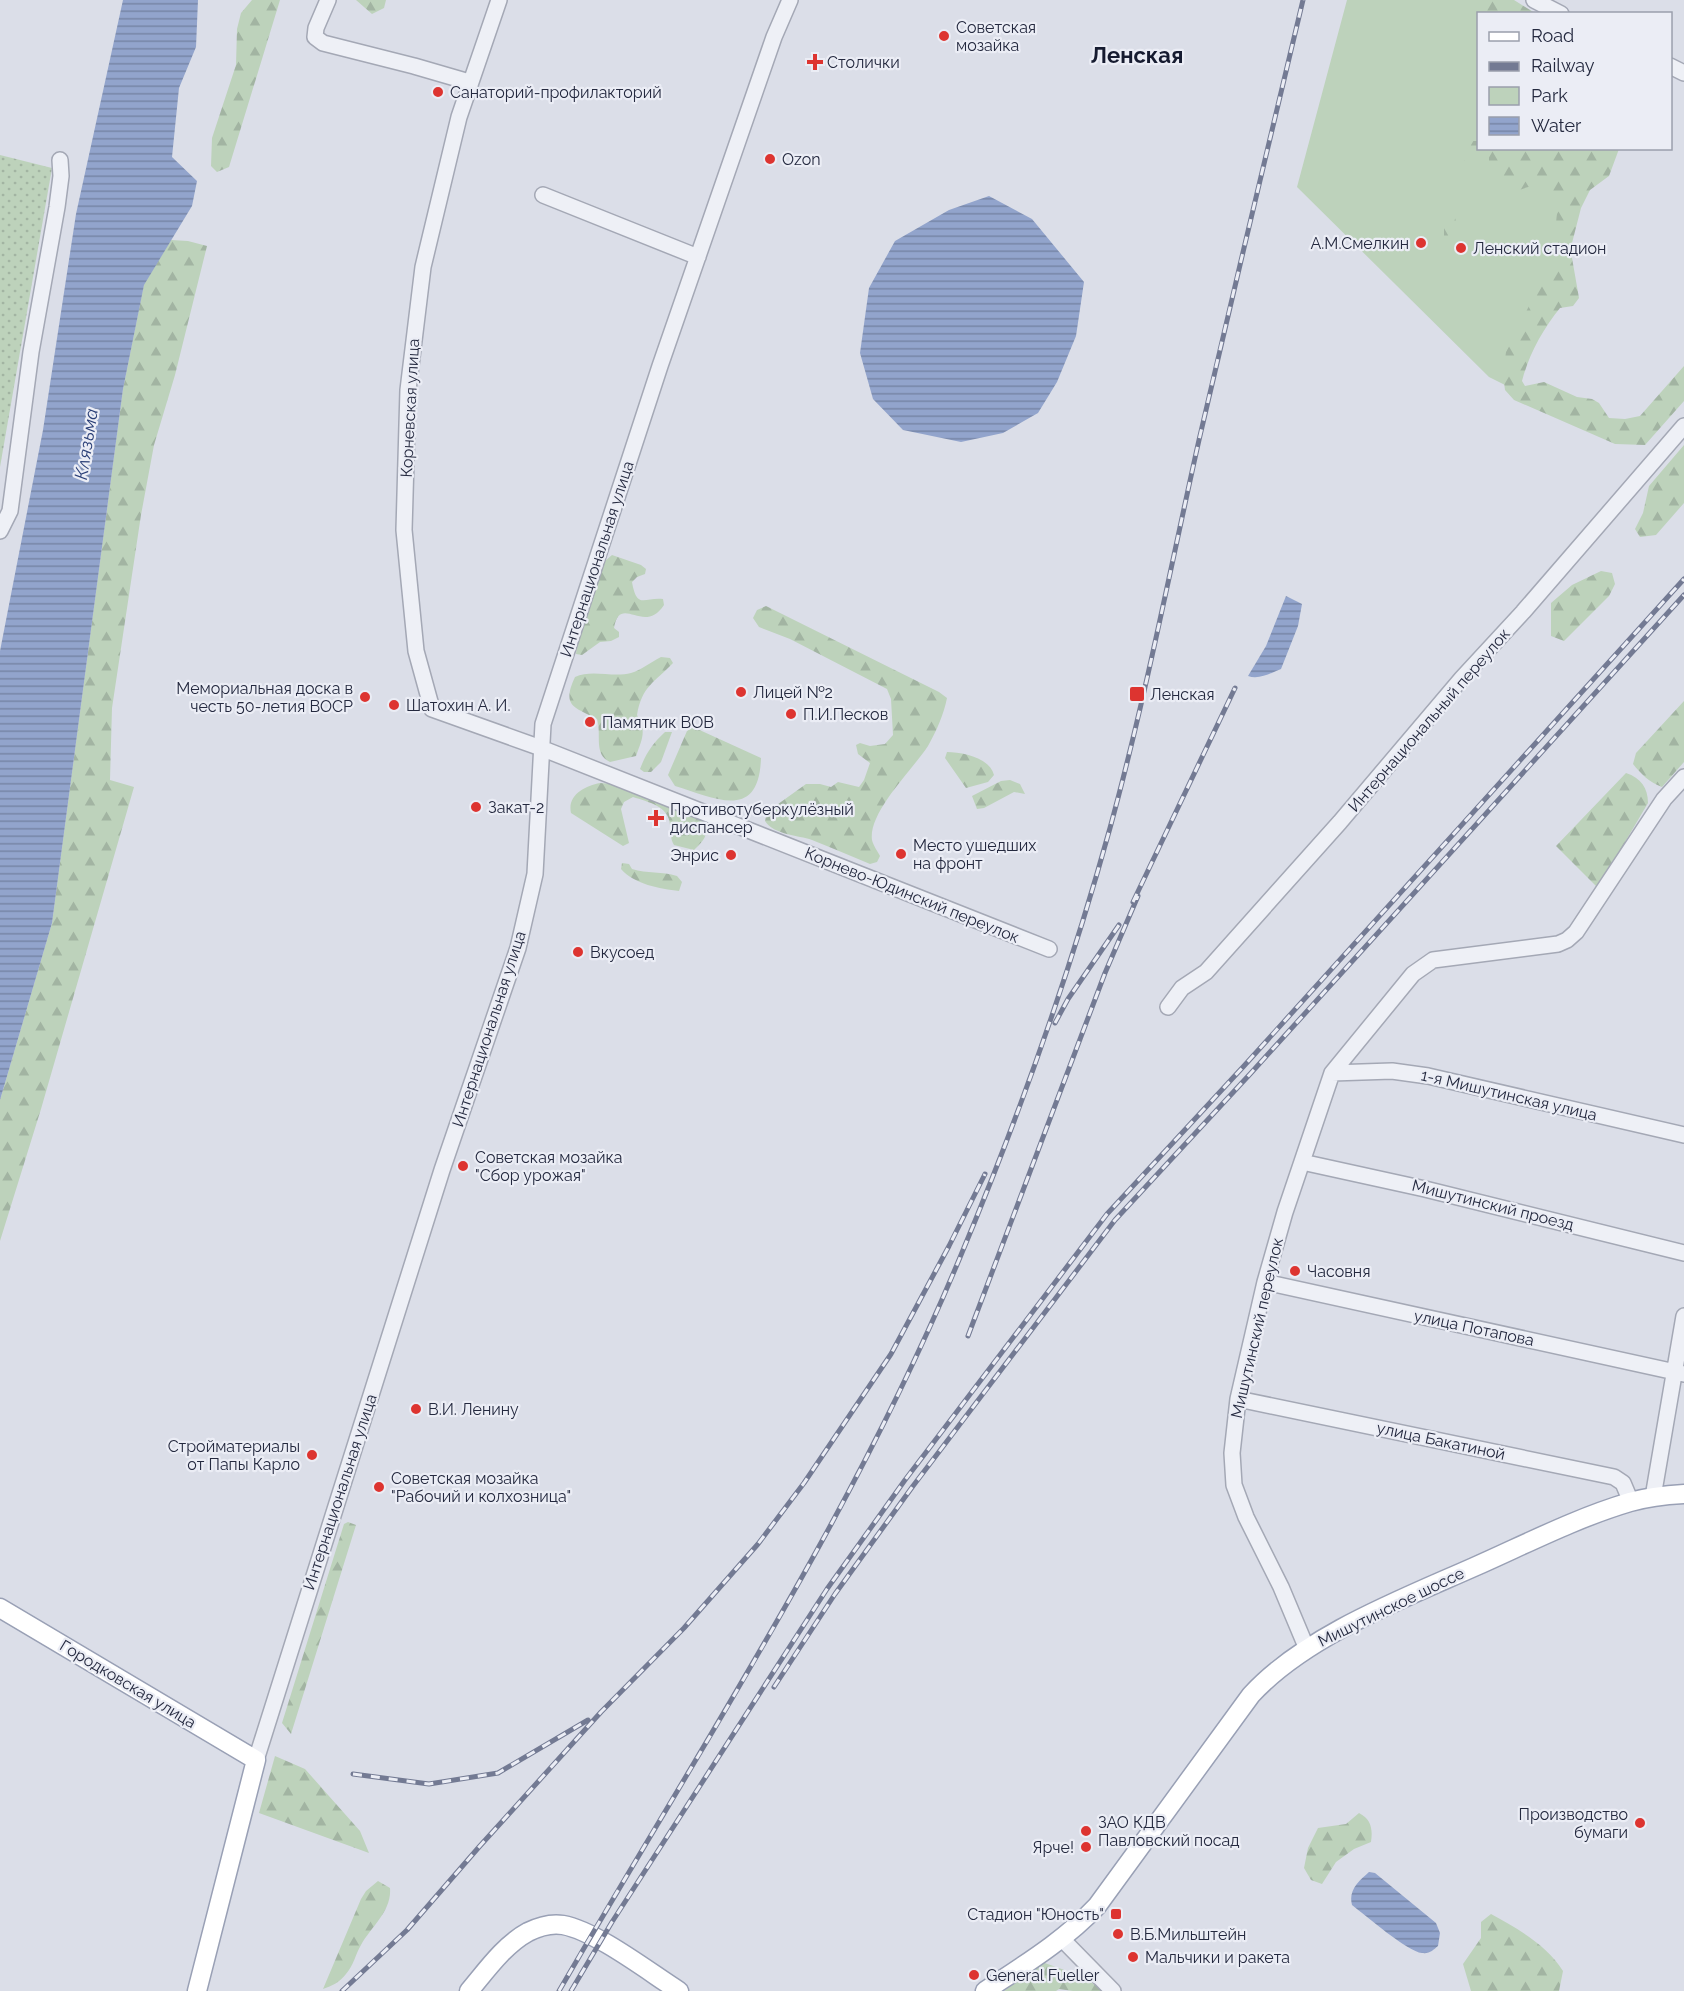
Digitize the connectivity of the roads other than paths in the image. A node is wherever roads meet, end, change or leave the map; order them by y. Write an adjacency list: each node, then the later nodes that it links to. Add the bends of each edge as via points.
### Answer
1 (328, 0): 6 (street, via 316,28 315,37 323,42)
2 (499, 0): 6 (street, Корневская улица)
3 (790, 0): 9 (street, Интернациональная улица)
4 (1534, 0): 5 (street)
5 (1556, 12)
6 (469, 82): 12 (street, Корневская улица, via 423,267 408,390 404,530 415,640 432,709)
7 (60, 160): 11 (street, via 57,207 31,352 10,510)
8 (543, 195): 9 (street)
9 (698, 257): 12 (street, Интернациональная улица, via 543,724)
10 (1684, 426): 15 (street, Интернациональный переулок, via 1324,840 1206,972 1182,988)
11 (0, 531)
12 (541, 748): 14 (street, Корнево-Юдинский переулок); 29 (street, Интернациональная улица, via 535,874 518,948 442,1170)
13 (1684, 777): 16 (street, via 1664,799 1567,940 1433,960 1413,974)
14 (1049, 949)
15 (1168, 1007)
16 (1332, 1073): 17 (street, 1-я Мишутинская улица, via 1392,1071 1428,1076); 18 (street, Мишутинский переулок)
17 (1684, 1135)
18 (1302, 1162): 19 (street, Мишутинский проезд); 20 (street, Мишутинский переулок)
19 (1684, 1253)
20 (1264, 1282): 22 (street, улица Потапова); 23 (street, Мишутинский переулок)
21 (1684, 1316): 22 (street)
22 (1679, 1373): 25 (street)
23 (1238, 1399): 26 (street, улица Бакатиной, via 1614,1477 1623,1483); 28 (street, Мишутинский переулок, via 1232,1454 1234,1485)
24 (1684, 1494): 25 (main road, Мишутинское шоссе)
25 (1653, 1497): 26 (main road, Мишутинское шоссе)
26 (1631, 1502): 28 (main road, Мишутинское шоссе, via 1572,1523 1390,1604)
27 (0, 1608): 29 (main road, Городковская улица)
28 (1308, 1649): 30 (main road, Мишутинское шоссе, via 1277,1670 1251,1695 1097,1906)
29 (256, 1760): 31 (main road, Интернациональная улица)
30 (1062, 1939): 34 (main road, Мишутинское шоссе); 35 (street)
31 (197, 1991)
32 (469, 1991): 33 (main road, via 527,1933 549,1924 562,1924 581,1930)
33 (679, 1991)
34 (985, 1991)
35 (1113, 1991)

